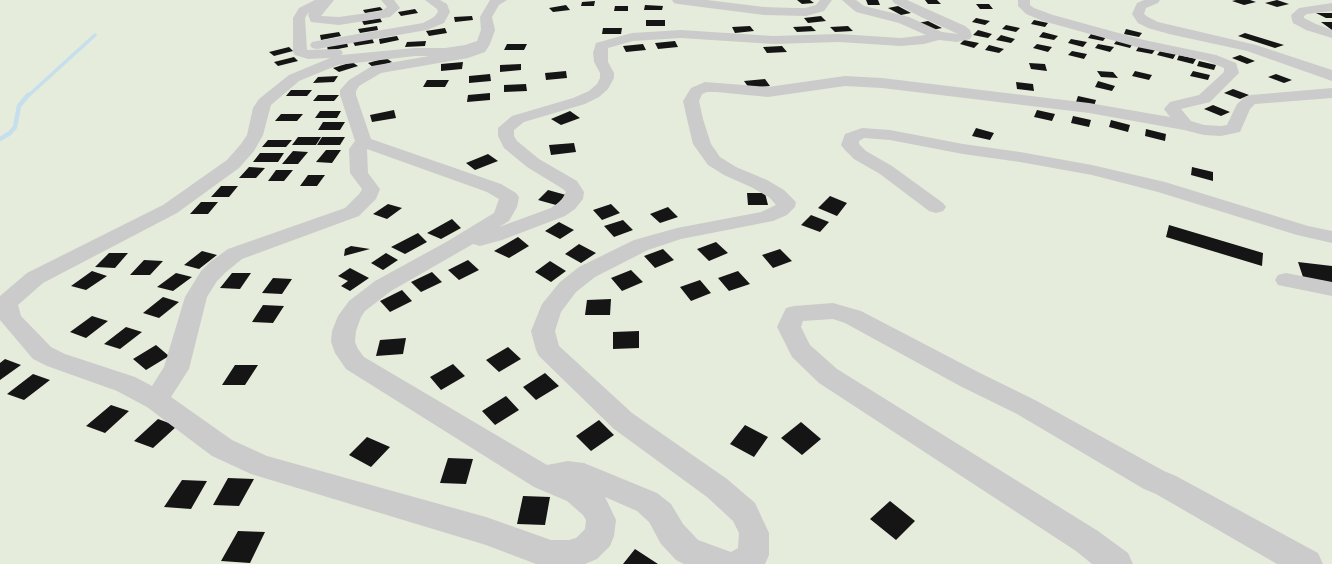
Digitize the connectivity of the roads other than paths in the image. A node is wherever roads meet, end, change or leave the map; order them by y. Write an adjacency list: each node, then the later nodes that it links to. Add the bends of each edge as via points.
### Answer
1 (324, 0): 16 (street, via 303,10 299,18)
2 (328, 0): 3 (street, via 314,15 316,19 339,21 386,14 394,8)
3 (387, 0)
4 (431, 0): 16 (street, via 443,7 444,12 439,20 427,26)
5 (501, 0): 15 (street, via 494,3 486,17 488,30)
6 (678, 0): 7 (street, via 764,11 793,12 820,8)
7 (826, 0)
8 (848, 0): 14 (street, via 860,9 904,20)
9 (898, 0): 14 (street, via 965,33 965,36 957,38)
10 (1024, 0): 20 (street, via 1024,6 1030,11 1048,18 1142,44 1211,58 1231,66 1232,72 1204,99 1176,105 1172,109)
11 (1154, 0): 18 (street, via 1141,6 1138,14 1143,20 1169,30 1251,48)
12 (1332, 7): 13 (street, via 1303,11 1297,15 1298,20)
13 (1332, 34)
14 (939, 36): 24 (street, via 901,42 839,38 773,40 651,35 632,37 602,46 601,62 607,78 594,94 518,119 506,128 510,144 533,163 570,185 575,192 568,206 495,236)
15 (483, 44): 17 (street, via 445,52); 21 (street, via 480,49 468,54 377,70 354,83 348,90 348,95)
16 (300, 48): 17 (street, via 300,52 308,55 383,49 405,49)
17 (415, 52): 27 (street, via 334,61 294,78 265,102 261,108 255,135 248,147 222,173 165,212 35,278 6,304 11,319 42,353 126,384)
18 (1332, 77)
19 (1332, 93): 20 (street, via 1251,100 1243,107 1234,128 1221,131)
20 (1185, 125): 30 (street, via 1089,108 882,83 845,81 768,92 716,87 705,87 696,91 691,101 695,119 702,144 714,161 777,194 786,202 785,207 766,217 677,234 642,245 587,272 568,287 550,310 543,331 548,350 624,421 717,488 744,512 754,533 753,555)
21 (364, 142): 24 (street, via 494,188 508,197 502,217); 27 (street, via 358,149 359,173 371,189 369,195 352,212 341,218 235,254 218,267 196,297 176,369)
22 (936, 207): 23 (street, via 886,170 860,155 850,144 851,138 862,133 890,135 1092,170 1165,188 1297,229)
23 (1332, 237)
24 (455, 246): 28 (street, via 383,286 357,306 344,331 343,342 354,363)
25 (1286, 280): 26 (street)
26 (1332, 289)
27 (156, 400): 28 (street, via 222,448 261,466 486,531 551,555 570,555 586,549 599,536 601,520 594,506 578,492)
28 (544, 478): 29 (street, via 568,473 584,475 647,502 660,513 672,534 686,550)
29 (722, 564)
30 (740, 564)
31 (1117, 564): 32 (street, via 1087,541 828,376 801,351 789,327 794,314 833,311 853,317 1026,407)
32 (1306, 564)

